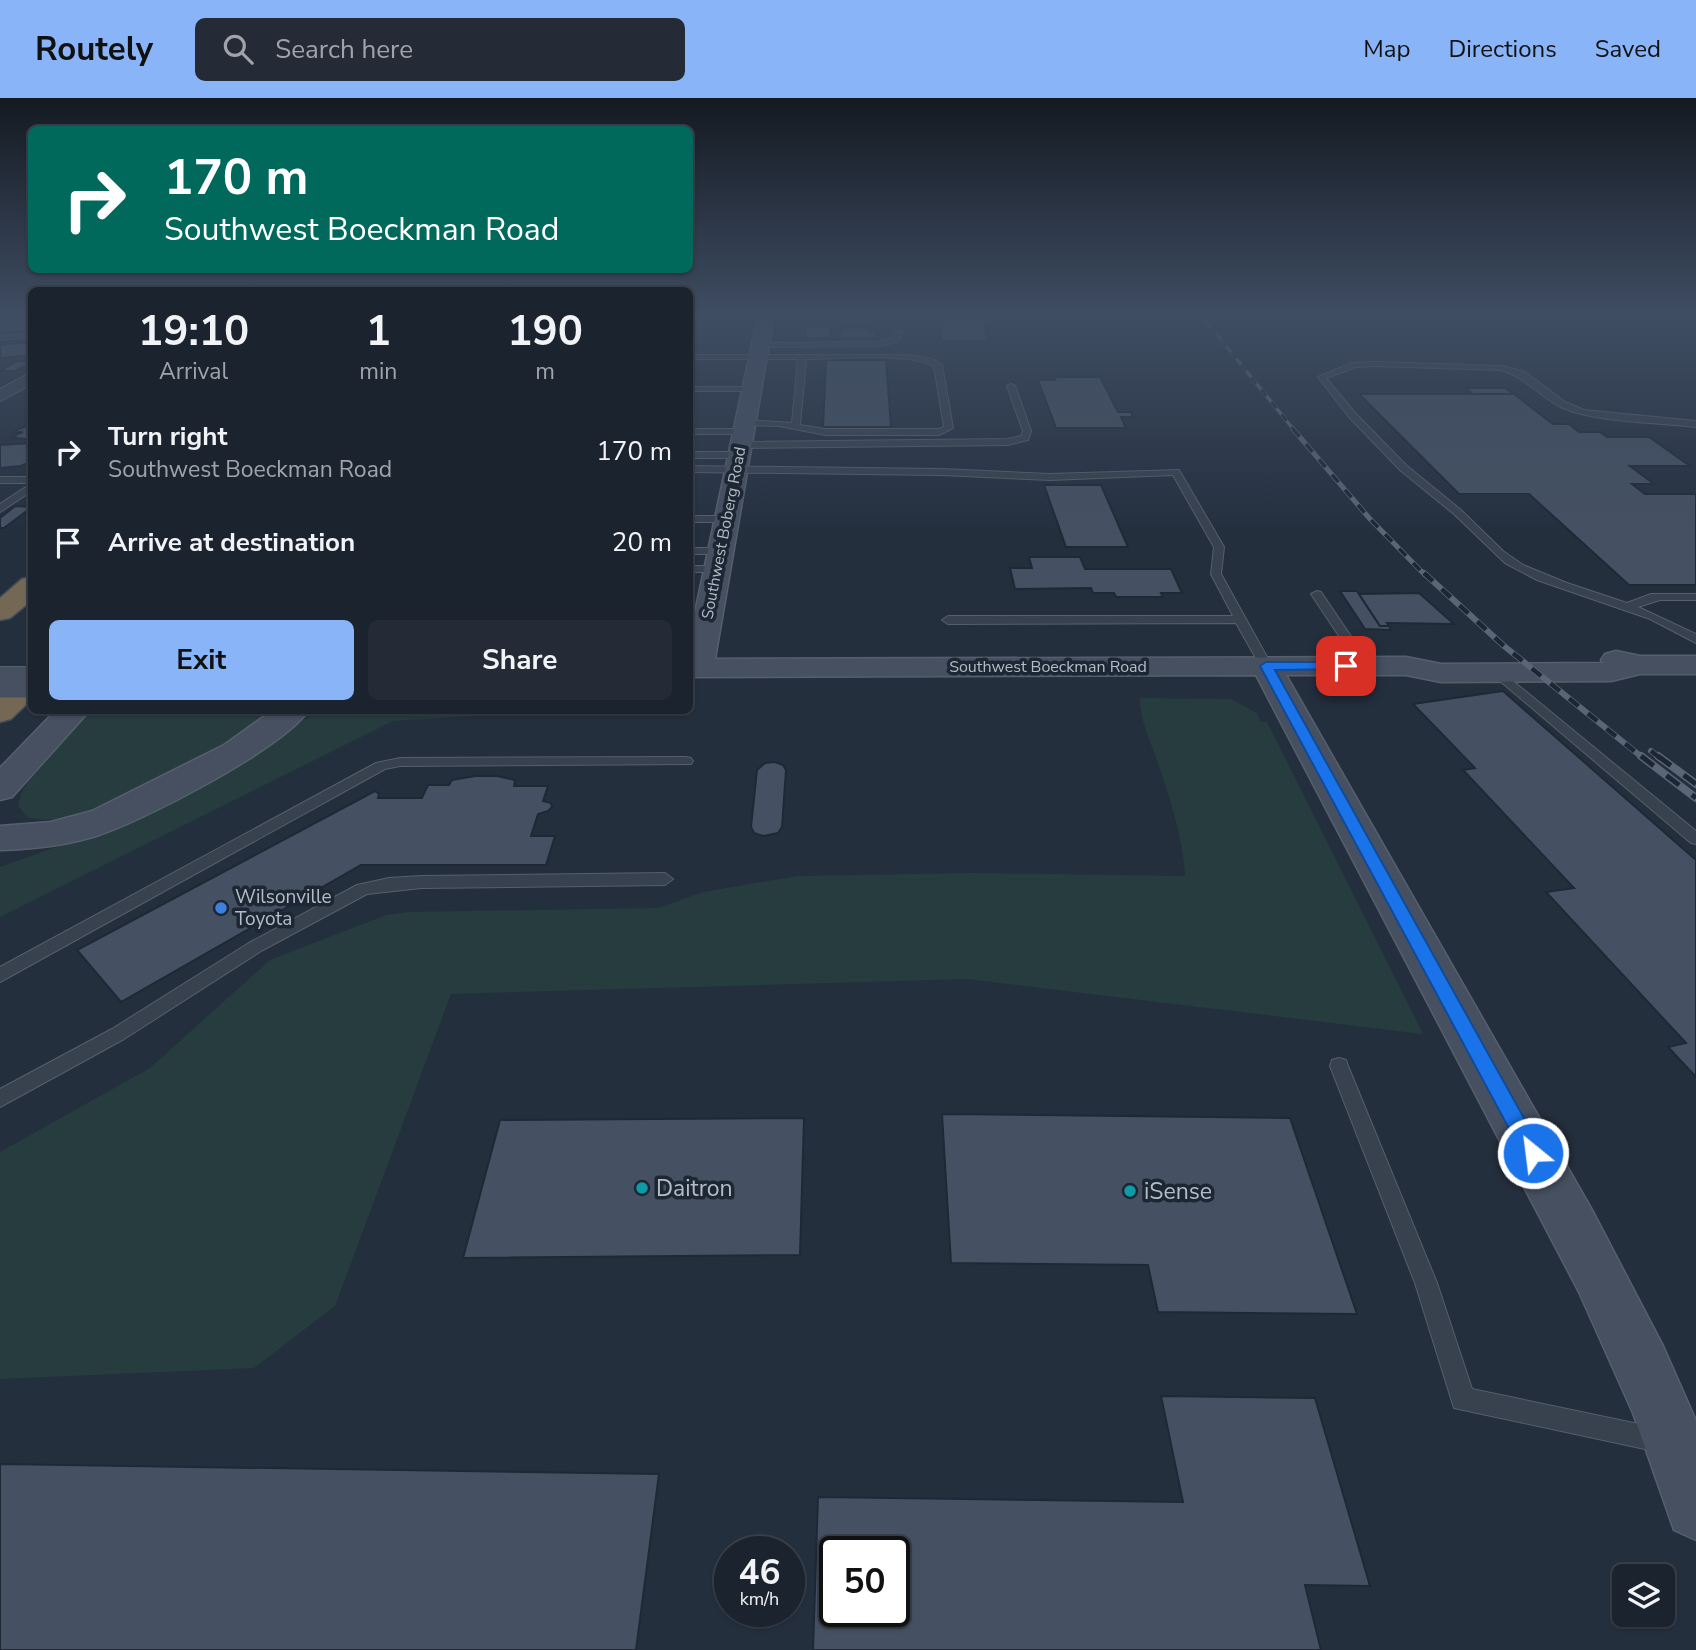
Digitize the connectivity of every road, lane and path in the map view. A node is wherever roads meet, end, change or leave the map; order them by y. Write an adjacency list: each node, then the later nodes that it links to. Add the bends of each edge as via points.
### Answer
1 (799, 387): 9 (lane)
2 (942, 387): 9 (lane, via 949,428 939,432 825,432)
3 (1012, 387): 11 (lane, via 1027,431 1025,438 1008,443)
4 (1327, 387): 26 (lane, via 1499,555 1572,591)
5 (1540, 387): 8 (lane, via 1583,412)
6 (693, 389): 7 (lane)
7 (751, 389): 11 (main road, Southwest Boberg Road)
8 (1696, 424)
9 (796, 425): 11 (lane)
10 (693, 433): 11 (lane)
11 (741, 445): 12 (lane); 13 (lane); 19 (main road, Southwest Boberg Road); 28 (lane, via 941,472 1050,477 1176,472 1219,547 1216,573)
12 (693, 454)
13 (693, 468)
14 (0, 480): 15 (lane)
15 (28, 480)
16 (28, 489): 17 (lane)
17 (0, 509)
18 (693, 519): 19 (lane)
19 (726, 519): 21 (main road, Southwest Boberg Road)
20 (693, 552): 21 (lane)
21 (719, 560): 22 (lane); 36 (main road, Southwest Boberg Road)
22 (693, 568)
23 (28, 588): 27 (highway)
24 (1317, 594): 34 (lane)
25 (1696, 597): 26 (lane, via 1652,597 1637,600)
26 (1628, 608): 30 (lane, via 1670,623)
27 (0, 612)
28 (1241, 619): 29 (lane); 33 (lane)
29 (948, 620)
30 (1696, 639)
31 (1640, 665): 32 (main road, Southwest Boeckman Road); 35 (main road, Southwest Boeckman Road, via 1598,657 1425,658); 37 (main road, Southwest Boeckman Road, via 1611,672)
32 (1696, 665)
33 (1266, 666): 34 (main road, Southwest Boeckman Road); 36 (main road, Southwest Boeckman Road); 52 (main road, via 1556,1196)
34 (1366, 666): 35 (main road, Southwest Boeckman Road)
35 (1406, 666): 37 (main road, Southwest Boeckman Road, via 1441,673)
36 (694, 668)
37 (1497, 672): 47 (lane)
38 (0, 682): 39 (main road, bridge)
39 (28, 682)
40 (28, 686): 41 (highway)
41 (0, 712)
42 (70, 714): 45 (main road)
43 (288, 714): 46 (main road, via 240,750 111,817 51,834)
44 (686, 761): 49 (lane, via 381,765)
45 (0, 789)
46 (0, 838)
47 (1696, 839)
48 (665, 879): 51 (lane, via 421,882 363,889 255,947 118,1034)
49 (0, 975)
50 (1339, 1066): 52 (lane, via 1426,1283 1463,1399)
51 (0, 1099)
52 (1684, 1446): 53 (main road)
53 (1696, 1508)

